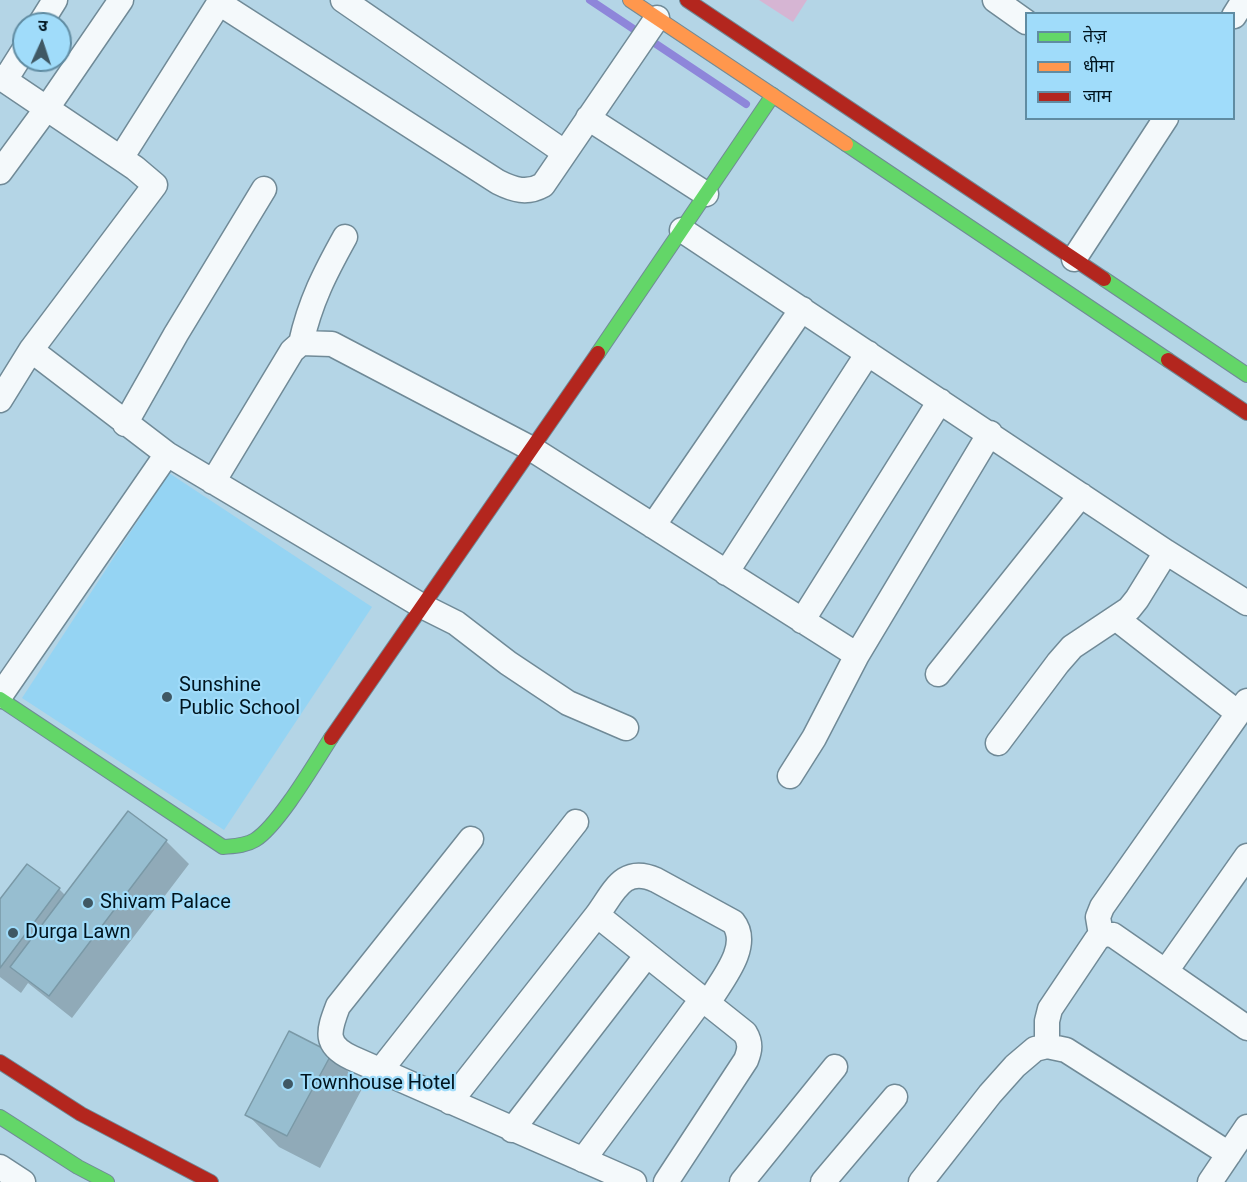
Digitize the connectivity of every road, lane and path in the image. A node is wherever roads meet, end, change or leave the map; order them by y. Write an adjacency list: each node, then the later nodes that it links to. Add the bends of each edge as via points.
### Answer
1 (121, 0): 14 (street)
2 (343, 0): 17 (street)
3 (630, 0): 9 (street)
4 (687, 0): 24 (street)
5 (995, 0): 10 (street)
6 (1244, 0): 8 (street)
7 (220, 2): 17 (street, via 509,187 520,191 543,185); 18 (street)
8 (1235, 13)
9 (657, 18): 13 (street); 15 (street)
10 (1025, 21)
11 (12, 67): 12 (street)
12 (3, 79): 14 (street)
13 (773, 95): 21 (street); 32 (street)
14 (47, 108): 18 (street); 19 (street)
15 (588, 118): 17 (street); 21 (street)
16 (1164, 120): 24 (street)
17 (564, 152)
18 (121, 158): 27 (street, via 155,185)
19 (0, 172)
20 (264, 189): 33 (street)
21 (706, 194): 22 (street)
22 (682, 230): 25 (street); 35 (street)
23 (345, 237): 26 (street, via 318,286)
24 (1074, 259): 29 (street)
25 (802, 309): 28 (street); 39 (street)
26 (301, 343): 35 (street, via 332,344); 37 (street, via 292,351)
27 (31, 350): 30 (street); 33 (street)
28 (868, 353): 31 (street); 41 (street)
29 (1247, 375)
30 (0, 400)
31 (940, 400): 34 (street); 45 (street)
32 (1247, 413)
33 (125, 424): 36 (street)
34 (990, 433): 38 (street); 46 (street)
35 (532, 449): 39 (street); 43 (street)
36 (167, 454): 37 (street); 48 (street)
37 (213, 482): 43 (street)
38 (1081, 495): 40 (street); 47 (street)
39 (653, 526): 41 (street)
40 (1166, 552): 42 (street); 44 (street, via 1137,599)
41 (726, 573): 45 (street)
42 (1247, 603)
43 (422, 606): 48 (street, via 275,819 254,842 236,847 223,847 210,839); 50 (street, via 456,623 568,703)
44 (1117, 619): 49 (street); 51 (street, via 1072,647)
45 (802, 621): 46 (street)
46 (857, 655): 52 (street)
47 (938, 674)
48 (0, 698)
49 (1243, 707): 57 (street, via 1102,907 1098,917)
50 (626, 728)
51 (998, 743)
52 (790, 776)
53 (576, 822): 65 (street)
54 (471, 839): 65 (street, via 338,1006 331,1031 334,1047)
55 (1247, 856): 59 (street)
56 (597, 915): 58 (street); 60 (street, via 623,880 636,874 646,875 733,922 738,929 739,947); 67 (street)
57 (1101, 935): 59 (street, via 1113,935); 62 (street, via 1050,1009)
58 (647, 955): 60 (street); 70 (street)
59 (1166, 972): 61 (street)
60 (705, 1001): 72 (street); 78 (street, via 746,1034 750,1052)
61 (1247, 1028)
62 (1047, 1046): 71 (street, via 1066,1050); 81 (street, via 1035,1049 1015,1066)
63 (0, 1062): 76 (street, via 81,1114)
64 (835, 1067): 79 (street)
65 (380, 1071): 67 (street)
66 (895, 1097): 80 (street)
67 (450, 1102): 70 (street)
68 (0, 1117): 75 (street)
69 (1247, 1128): 71 (street)
70 (512, 1130): 72 (street)
71 (1229, 1154): 82 (street)
72 (584, 1161): 77 (street)
73 (0, 1167): 74 (street)
74 (23, 1182)
75 (107, 1182)
76 (211, 1182)
77 (634, 1182)
78 (666, 1182)
79 (742, 1182)
80 (823, 1182)
81 (921, 1182)
82 (1210, 1182)

